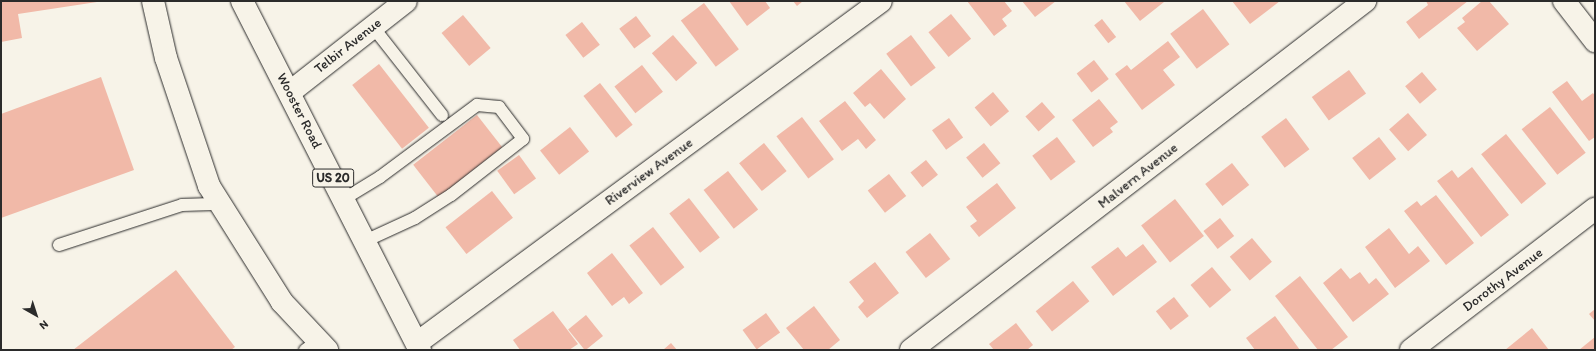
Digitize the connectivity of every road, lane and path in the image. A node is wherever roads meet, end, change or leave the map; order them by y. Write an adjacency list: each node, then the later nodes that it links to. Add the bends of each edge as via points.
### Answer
1 (153, 1): 12 (street, via 179,96 209,186)
2 (242, 1): 9 (street, Wooster Road / US 20)
3 (406, 1): 7 (street, Telbir Avenue)
4 (881, 1): 17 (street, Riverview Avenue)
5 (1365, 1): 18 (street, Malvern Avenue)
6 (1564, 1): 8 (street)
7 (373, 26): 9 (street, Telbir Avenue); 10 (lane)
8 (1595, 41)
9 (290, 92): 11 (street, Wooster Road / US 20)
10 (442, 115)
11 (344, 199): 14 (street, Wooster Road / US 20); 14 (lane, via 380,177 477,105 499,107 523,139 451,195 415,218)
12 (220, 204): 15 (lane, via 182,204); 16 (street, via 282,302)
13 (1595, 209): 19 (street, Dorothy Avenue)
14 (365, 241): 17 (street, Wooster Road / US 20)
15 (59, 246)
16 (317, 347)
17 (419, 347)
18 (911, 350)
19 (1411, 350)

